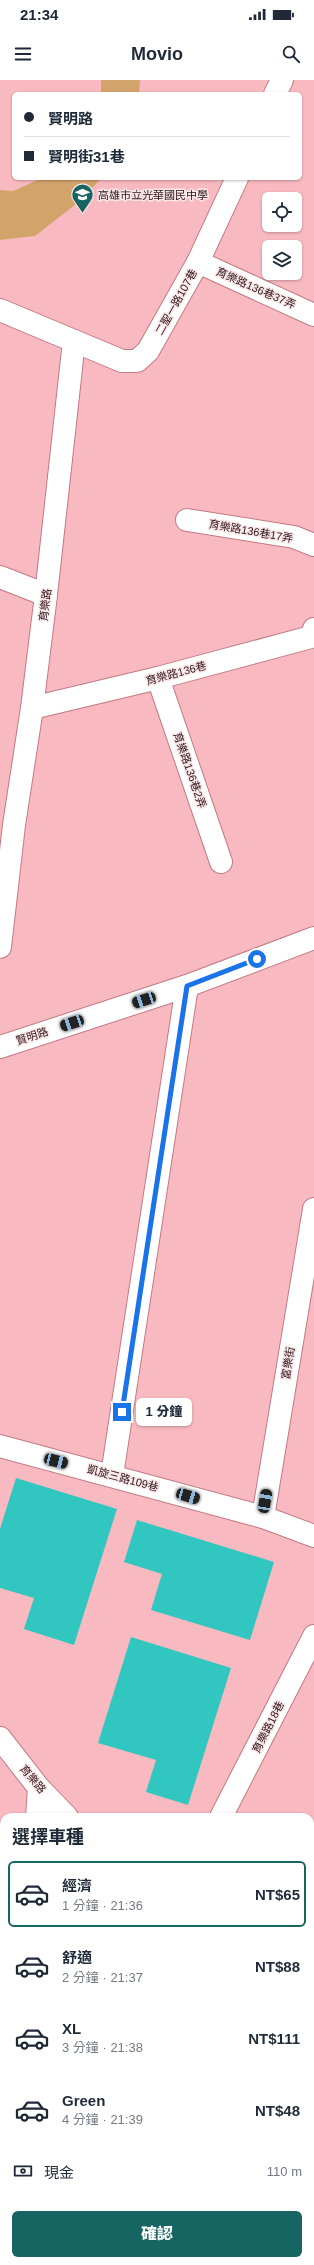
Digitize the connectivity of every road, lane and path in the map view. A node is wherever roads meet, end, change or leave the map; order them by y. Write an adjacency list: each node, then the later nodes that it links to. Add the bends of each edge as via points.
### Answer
1 (282, 80): 2 (street)
2 (277, 92)
3 (236, 180): 4 (street, 二聖一路107巷)
4 (198, 262): 6 (street, 育樂路136巷37弄); 7 (street, 二聖一路107巷, via 148,352 137,361 122,360)
5 (0, 310): 7 (street)
6 (314, 315)
7 (74, 341): 11 (street, 育樂路)
8 (187, 520): 9 (street, 育樂路136巷17弄, via 294,537)
9 (314, 545)
10 (0, 577): 11 (street)
11 (46, 595): 14 (street, 育樂路)
12 (313, 638): 13 (street, 育樂路136巷)
13 (158, 678): 14 (street, 育樂路136巷); 16 (street, 育樂路136巷2弄)
14 (32, 708): 15 (street, 育樂路)
15 (7, 823): 18 (street, 育樂路)
16 (221, 862)
17 (314, 938): 19 (street, 賢明路)
18 (0, 948)
19 (187, 986): 20 (street, 賢明路); 23 (street)
20 (0, 1047)
21 (314, 1209): 24 (street, 富樂街)
22 (0, 1446): 23 (street, 凱旋三路109巷)
23 (112, 1475): 24 (street, 凱旋三路109巷)
24 (263, 1517): 25 (street, 凱旋三路109巷)
25 (314, 1536)
26 (314, 1636): 31 (street, 育樂路18巷)
27 (0, 1738): 28 (street, 育樂路)
28 (39, 1788): 29 (street); 30 (street, 育樂路)
29 (37, 1813)
30 (63, 1813)
31 (223, 1813)

